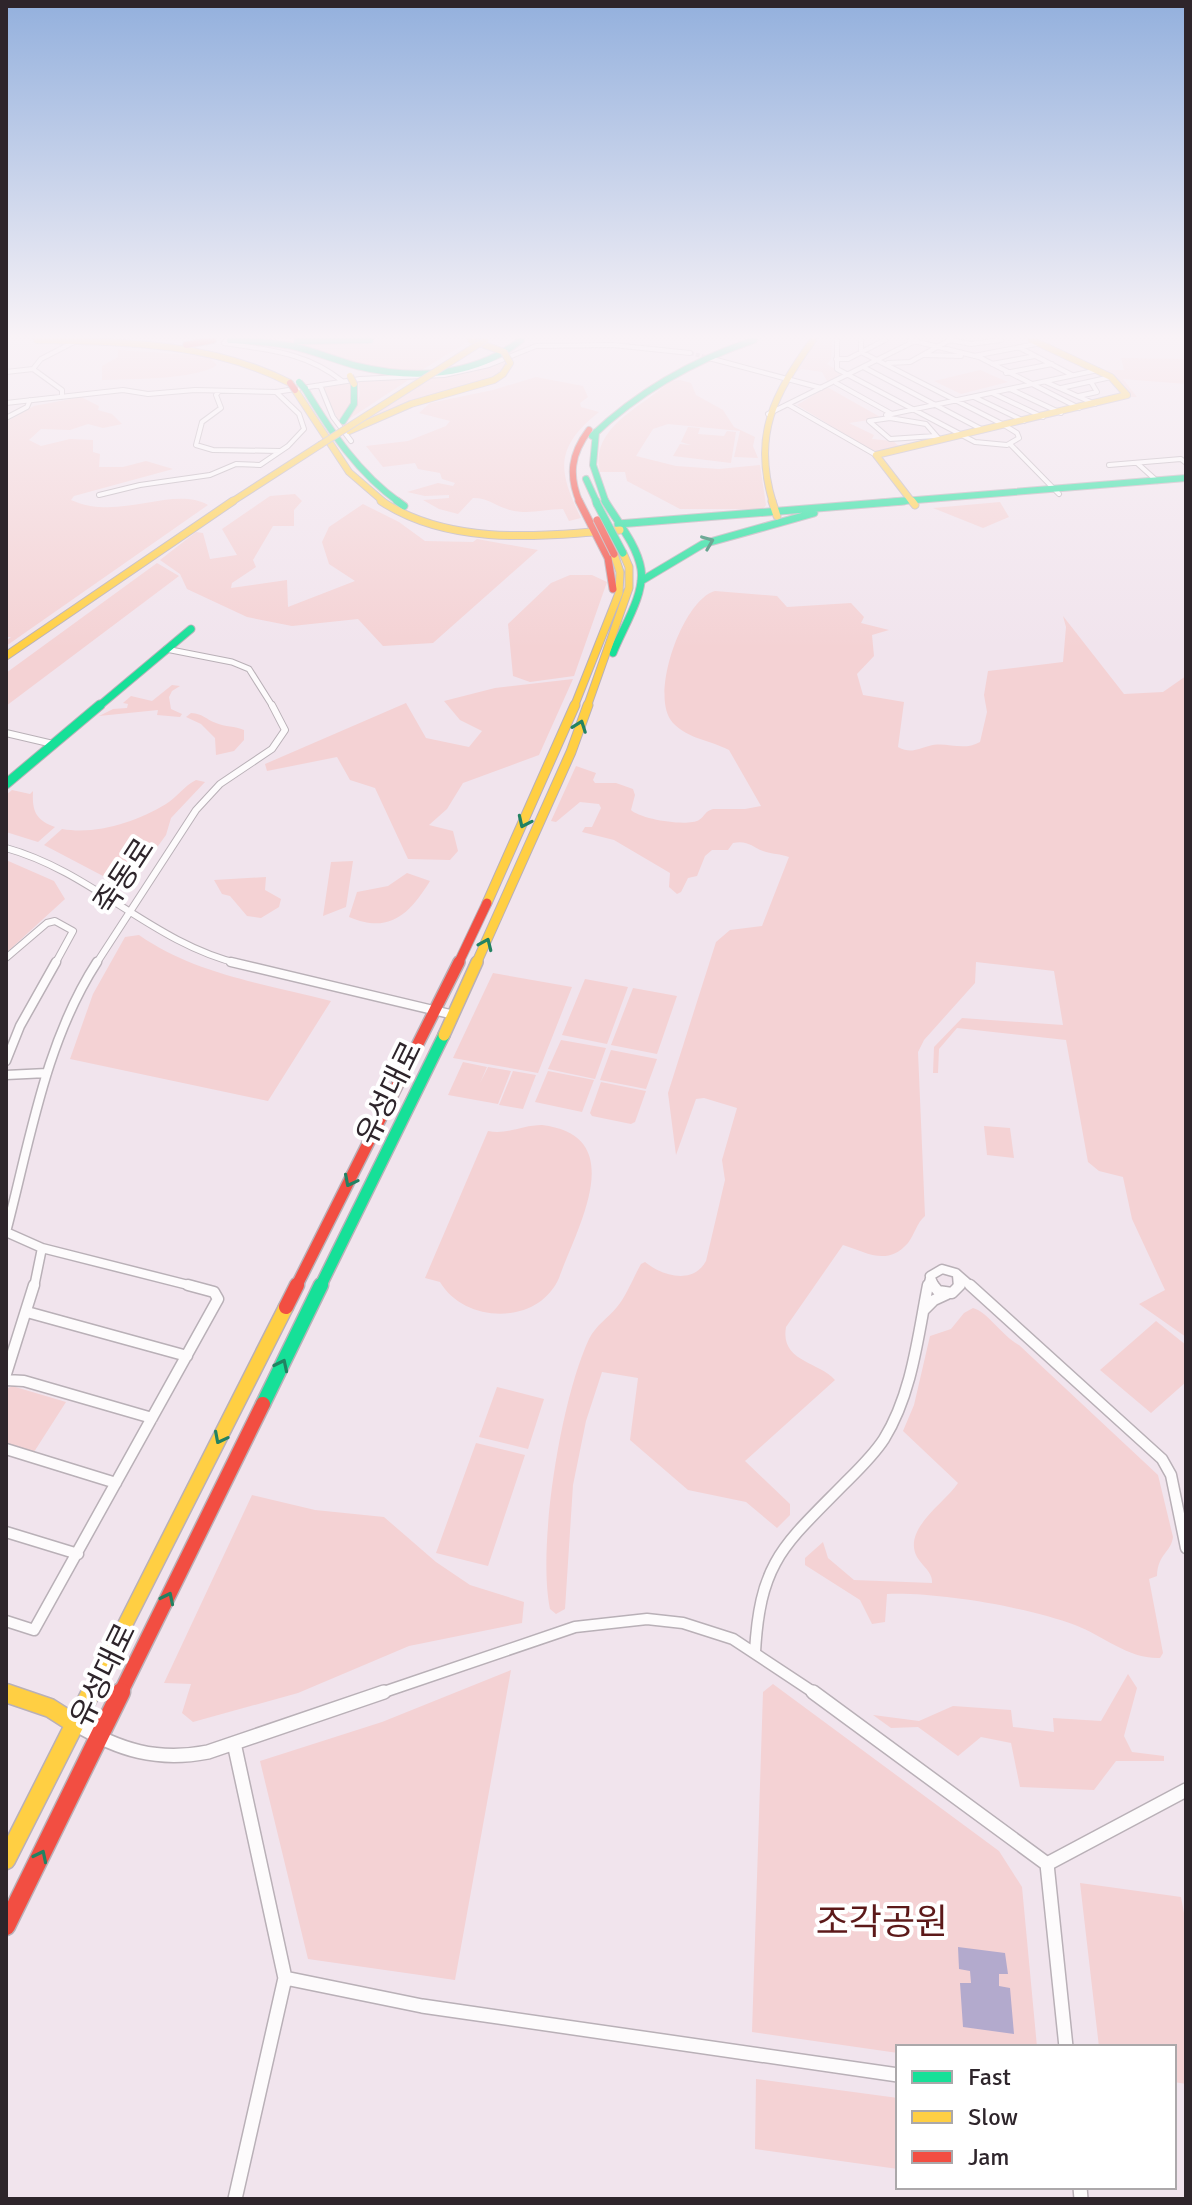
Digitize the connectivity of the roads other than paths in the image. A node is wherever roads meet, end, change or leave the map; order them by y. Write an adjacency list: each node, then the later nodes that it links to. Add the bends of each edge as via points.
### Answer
1 (197, 443): 14 (street, via 213,450)
2 (289, 443): 14 (street)
3 (336, 443): 28 (main road, via 369,491 386,504 448,527 490,533)
4 (351, 443): 28 (main road, via 377,488 433,517 512,528)
5 (581, 443): 28 (main road, via 569,460 569,472)
6 (584, 443): 34 (main road, 유성대로, bridge, via 575,469 619,554 620,572 619,593)
7 (591, 443): 27 (main road, via 589,467)
8 (765, 443): 26 (main road, via 762,465)
9 (855, 443): 15 (street)
10 (920, 443): 15 (main road)
11 (982, 443): 13 (street)
12 (318, 444): 22 (main road)
13 (1010, 444): 21 (street)
14 (281, 451): 23 (street, via 260,465 236,464 210,475)
15 (876, 455): 24 (main road)
16 (1184, 460): 17 (street)
17 (1137, 463): 18 (street); 19 (street)
18 (1109, 465)
19 (1157, 481): 20 (main road); 21 (main road)
20 (1186, 481): 21 (main road)
21 (1056, 491): 24 (main road)
22 (239, 494): 31 (main road); 33 (main road)
23 (99, 495)
24 (913, 503): 25 (main road); 26 (main road)
25 (814, 513): 26 (main road); 29 (main road, one-way to 25, via 703,543)
26 (776, 514): 27 (main road)
27 (619, 527): 28 (main road); 29 (main road, via 641,566)
28 (593, 529): 34 (main road, via 610,562 613,593 588,654)
29 (641, 581): 34 (main road, via 608,665)
30 (191, 629): 32 (main road)
31 (6, 649)
32 (166, 649): 36 (main road); 39 (street, 죽동로, via 249,669 285,730 272,749 220,784 196,810)
33 (6, 656)
34 (587, 691): 41 (main road, 유성대로, one-way to 41); 42 (main road, 유성대로, one-way to 34, via 568,761)
35 (6, 733): 36 (street)
36 (53, 744): 37 (main road)
37 (6, 784)
38 (6, 848): 39 (street, via 89,884)
39 (129, 912): 41 (street, via 206,956); 44 (street, 죽동로, via 71,1010)
40 (6, 958): 43 (street, via 47,923 55,921 73,931)
41 (436, 1012): 42 (street); 65 (main road, 유성대로, one-way to 65)
42 (454, 1015): 66 (main road, 유성대로, one-way to 42)
43 (6, 1061)
44 (47, 1073): 45 (street); 46 (street, 죽동로)
45 (6, 1075)
46 (6, 1232): 47 (street)
47 (42, 1248): 52 (street); 54 (street, via 214,1292 214,1310)
48 (957, 1275): 49 (street, via 941,1269); 50 (street, via 960,1286); 51 (street)
49 (930, 1278): 50 (street, via 934,1288); 53 (street)
50 (950, 1293): 51 (street); 53 (street, via 931,1302)
51 (981, 1297): 60 (street, via 1162,1459 1171,1475)
52 (27, 1312): 54 (street); 55 (street)
53 (922, 1314): 63 (street, via 900,1404 886,1436 784,1546 765,1575 757,1604)
54 (187, 1356): 56 (street)
55 (6, 1377): 56 (street)
56 (152, 1418): 58 (street)
57 (6, 1449): 58 (street)
58 (116, 1483): 61 (street)
59 (6, 1532): 61 (street)
60 (1186, 1548)
61 (78, 1554): 62 (street, via 34,1630)
62 (6, 1621)
63 (755, 1652): 67 (street, via 733,1638 693,1625 644,1618 606,1620); 70 (street)
64 (6, 1693): 65 (main road, via 50,1708)
65 (75, 1724): 66 (street); 69 (main road, 유성대로)
66 (99, 1739): 67 (street, via 157,1758 193,1756); 71 (main road, 유성대로, one-way to 66)
67 (234, 1743): 72 (street)
68 (1186, 1790): 70 (street)
69 (6, 1860)
70 (1047, 1864): 73 (street)
71 (6, 1926)
72 (285, 1978): 74 (street, via 422,2006); 75 (street)
73 (1066, 2045)
74 (896, 2075)
75 (235, 2199)

